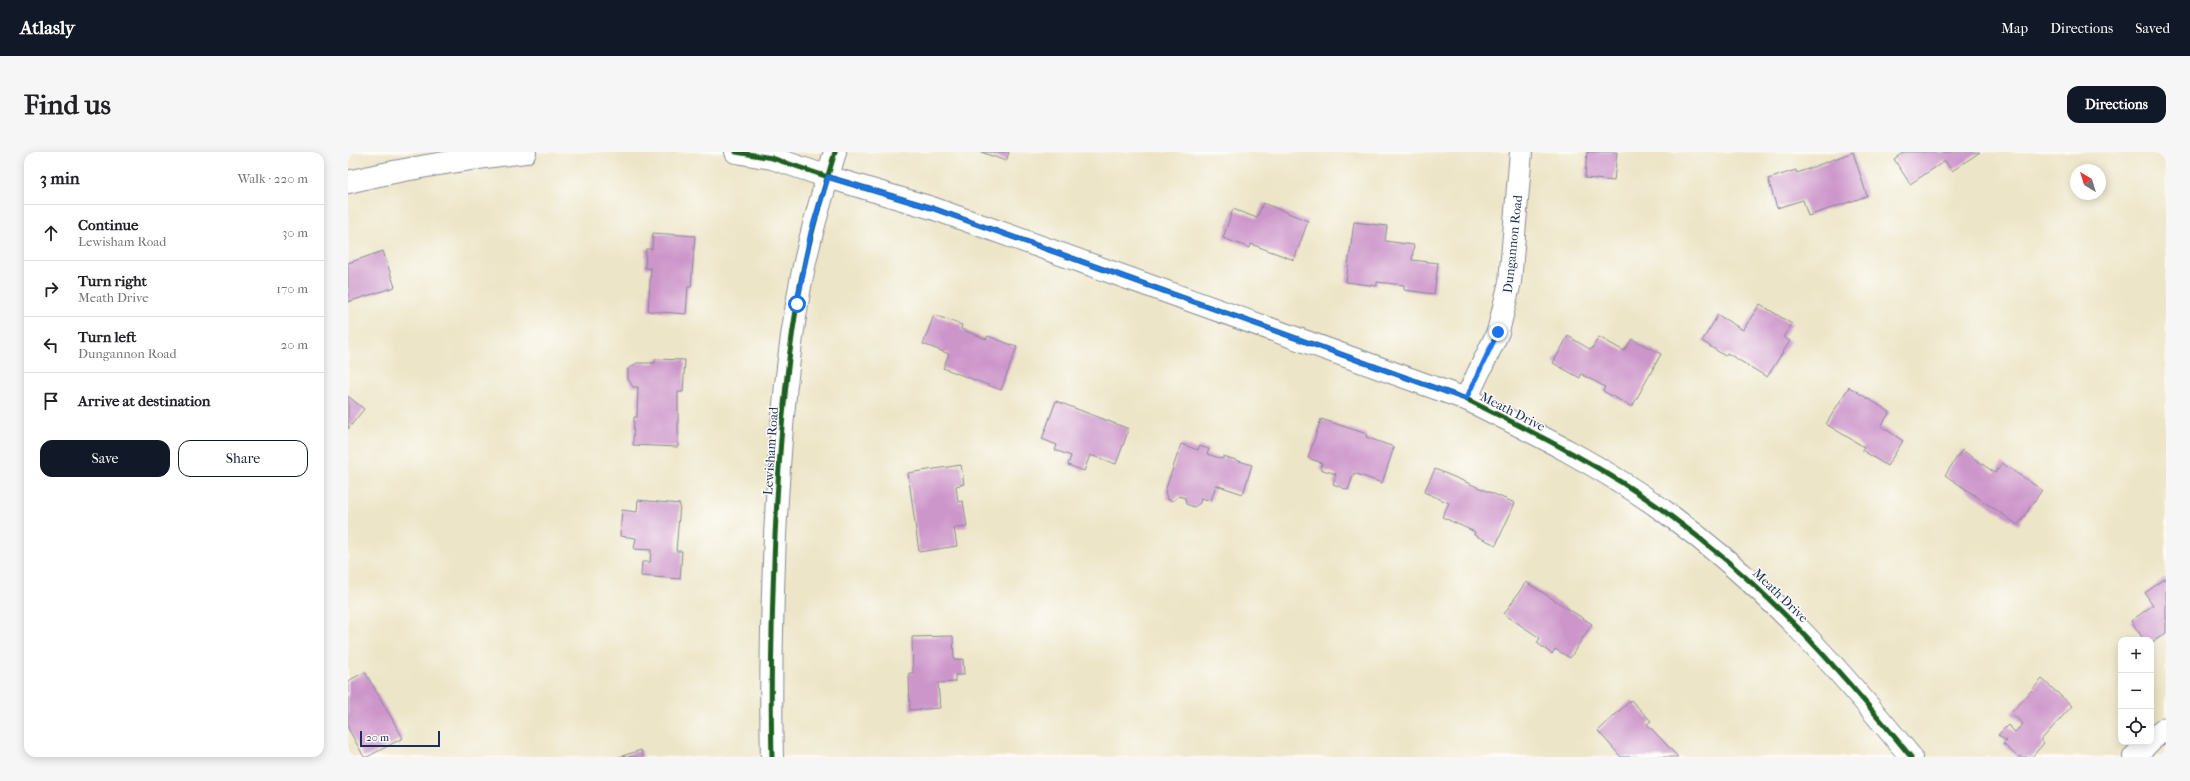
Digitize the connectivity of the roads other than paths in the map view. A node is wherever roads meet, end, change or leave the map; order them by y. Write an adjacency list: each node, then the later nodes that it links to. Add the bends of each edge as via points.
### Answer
1 (525, 152): 6 (street, via 463,159)
2 (736, 152): 5 (street, Meath Drive, via 772,158)
3 (835, 152): 5 (street, Lewisham Road)
4 (1521, 152): 7 (street, Dungannon Road, via 1510,282 1498,332)
5 (828, 177): 7 (street, Meath Drive, via 932,208); 11 (street, Lewisham Road, via 811,232 797,304 779,452 772,605)
6 (348, 182)
7 (1466, 399): 12 (street, Meath Drive, via 1615,478 1667,513 1720,554 1767,595 1817,646)
8 (2166, 728): 9 (street)
9 (2154, 738)
10 (2146, 745): 13 (street)
11 (772, 757)
12 (1911, 757)
13 (2134, 757)

